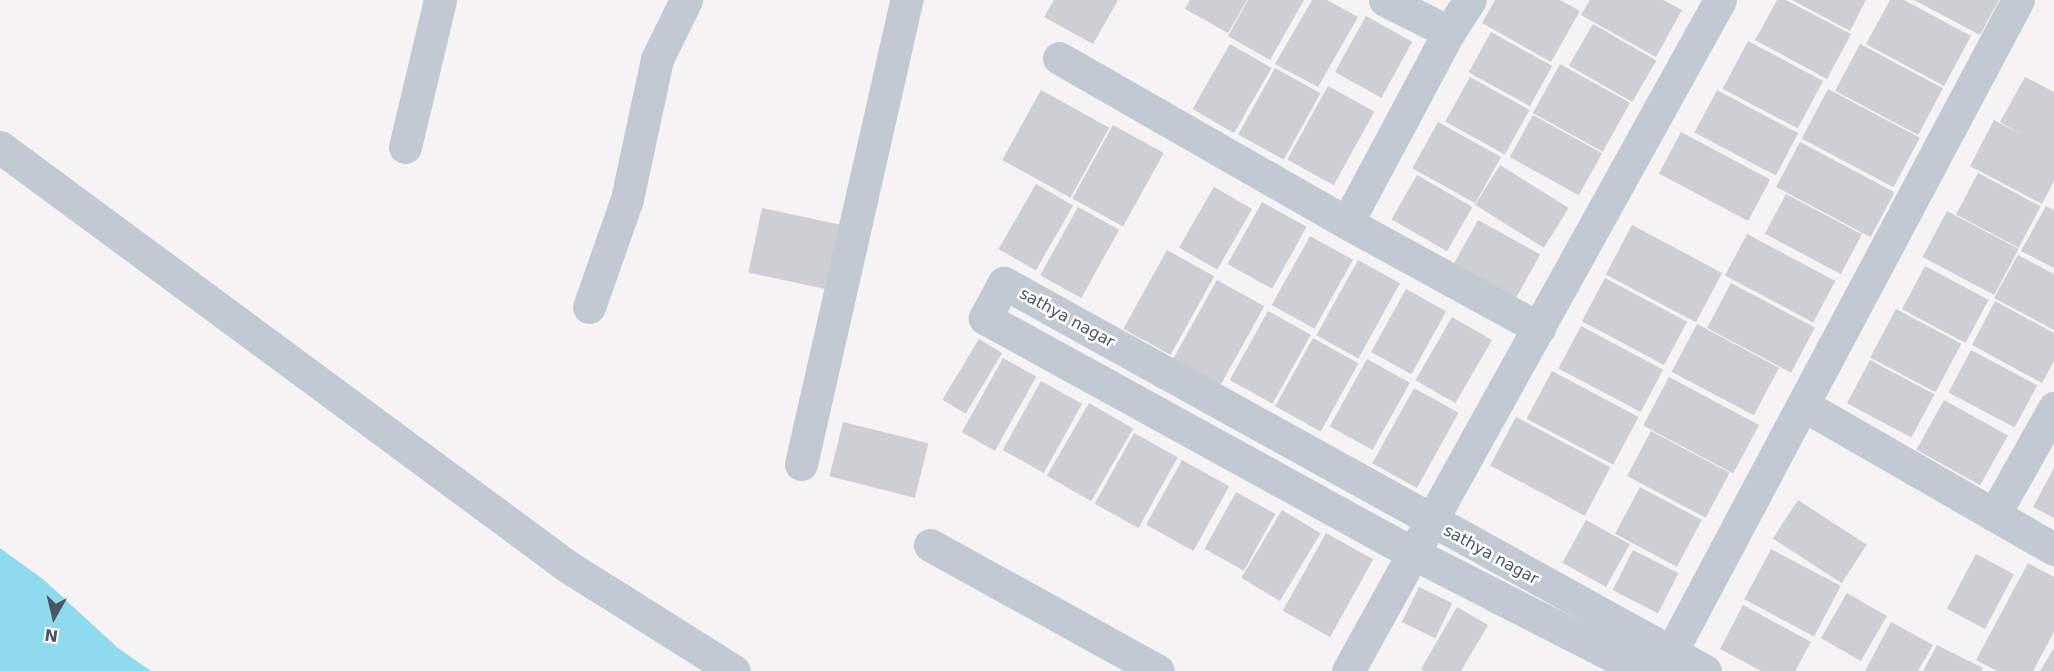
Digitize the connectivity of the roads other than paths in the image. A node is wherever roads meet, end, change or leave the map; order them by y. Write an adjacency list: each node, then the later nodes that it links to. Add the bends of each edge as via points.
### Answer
1 (440, 0): 11 (street)
2 (686, 0): 13 (street, via 657,59 627,199)
3 (906, 0): 17 (street)
4 (1385, 0): 8 (street)
5 (1470, 0): 8 (street)
6 (1720, 0): 14 (street)
7 (2018, 0): 15 (street)
8 (1449, 32): 12 (street)
9 (1059, 58): 12 (street)
10 (0, 147): 24 (street, via 567,566)
11 (405, 147)
12 (1347, 223): 14 (street)
13 (589, 307)
14 (1539, 328): 19 (street)
15 (1805, 406): 18 (street); 23 (street)
16 (2054, 408): 18 (street)
17 (801, 464)
18 (1994, 515): 21 (street)
19 (1431, 523): 22 (street); 22 (street, sathya nagar, via 1004,283 985,318); 23 (street, sathya nagar)
20 (930, 545): 25 (street)
21 (2054, 549)
22 (1414, 554): 26 (street); 27 (street, sathya nagar)
23 (1681, 666)
24 (734, 671)
25 (1158, 671)
26 (1348, 671)
27 (1643, 671)

